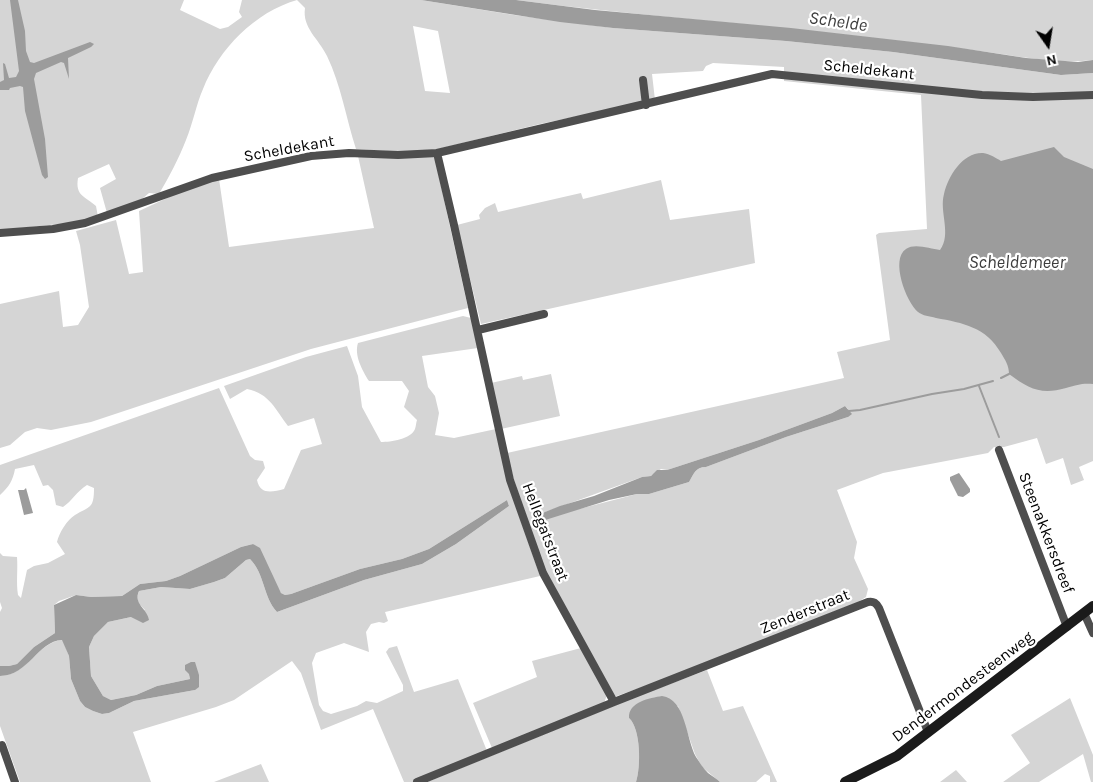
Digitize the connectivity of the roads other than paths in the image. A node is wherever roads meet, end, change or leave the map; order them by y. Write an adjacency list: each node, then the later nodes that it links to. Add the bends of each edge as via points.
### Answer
1 (642, 80): 3 (street)
2 (1093, 95): 3 (street, Scheldekant, via 982,95 772,74)
3 (646, 105): 4 (street, Scheldekant)
4 (437, 153): 5 (street, Scheldekant, via 311,156 212,178 85,224); 7 (street, Hellegatstraat)
5 (0, 233)
6 (544, 314): 7 (street)
7 (478, 330): 12 (street, Hellegatstraat, via 510,480 540,566)
8 (999, 450): 10 (street, Steenakkersdreef)
9 (1089, 610): 10 (main road, Dendermondesteenweg); 11 (street)
10 (1067, 627): 13 (main road, Dendermondesteenweg)
11 (1093, 633)
12 (614, 702): 13 (street, Zenderstraat, via 872,601 879,608); 16 (street)
13 (928, 732): 17 (main road, Dendermondesteenweg, via 898,756)
14 (2, 745): 15 (street)
15 (15, 782)
16 (417, 782)
17 (845, 782)

